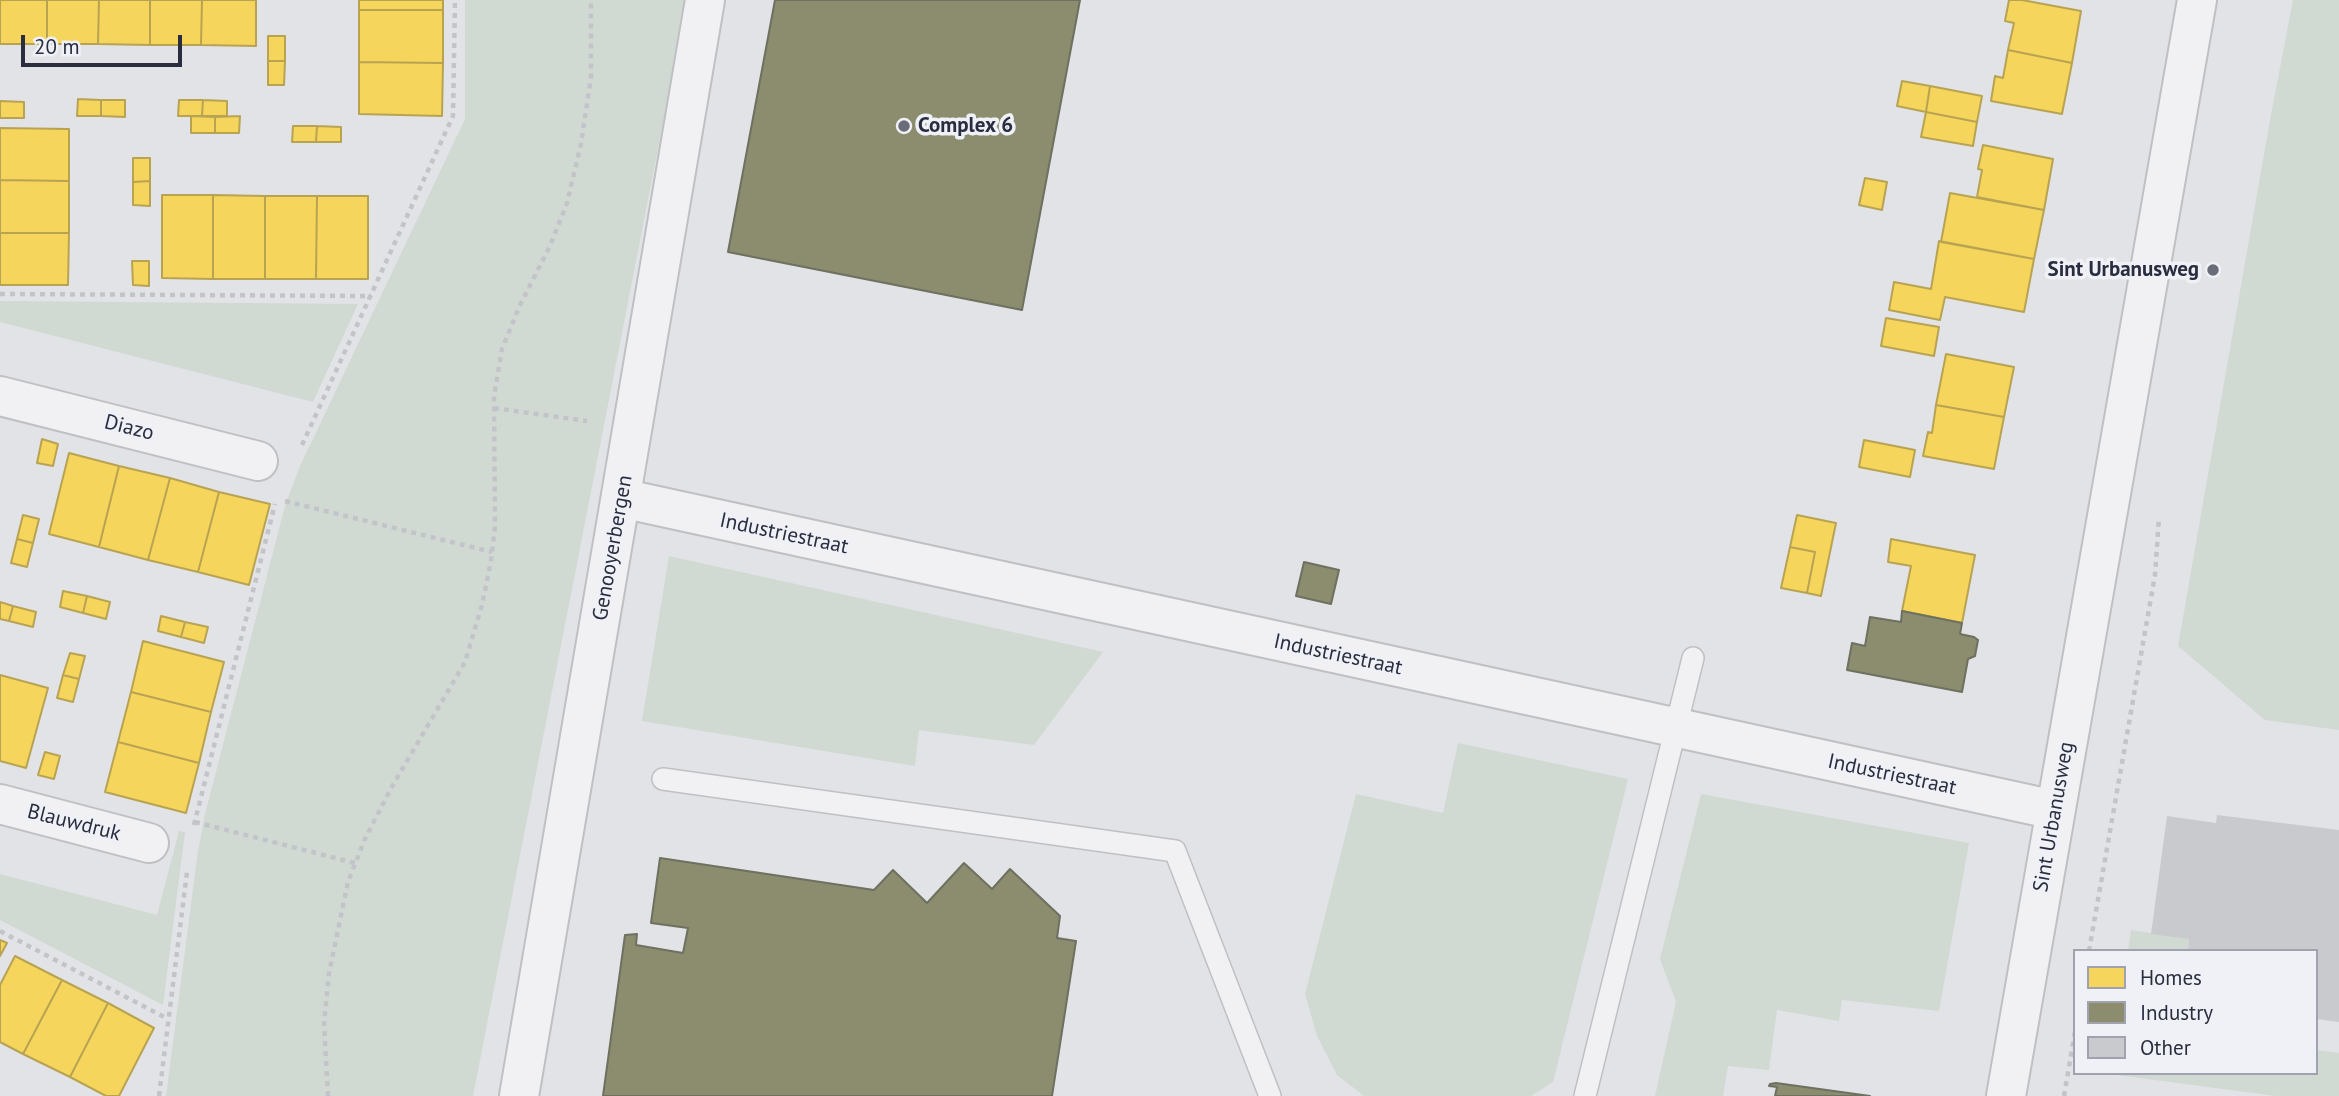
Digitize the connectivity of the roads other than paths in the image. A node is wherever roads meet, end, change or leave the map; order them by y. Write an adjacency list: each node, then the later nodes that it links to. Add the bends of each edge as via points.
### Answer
1 (705, 0): 5 (street, Genooyerbergen)
2 (2197, 0): 10 (street, Sint Urbanusweg)
3 (0, 396): 4 (street, Diazo)
4 (258, 461)
5 (621, 498): 7 (street, Industriestraat); 12 (street, Genooyerbergen)
6 (1693, 658): 7 (lane)
7 (1677, 728): 10 (street, Industriestraat); 14 (lane)
8 (663, 779): 13 (lane, via 1175,851)
9 (0, 804): 11 (street, Blauwdruk)
10 (2055, 810): 15 (street, Sint Urbanusweg)
11 (149, 843)
12 (519, 1096)
13 (1270, 1096)
14 (1585, 1096)
15 (2006, 1096)

